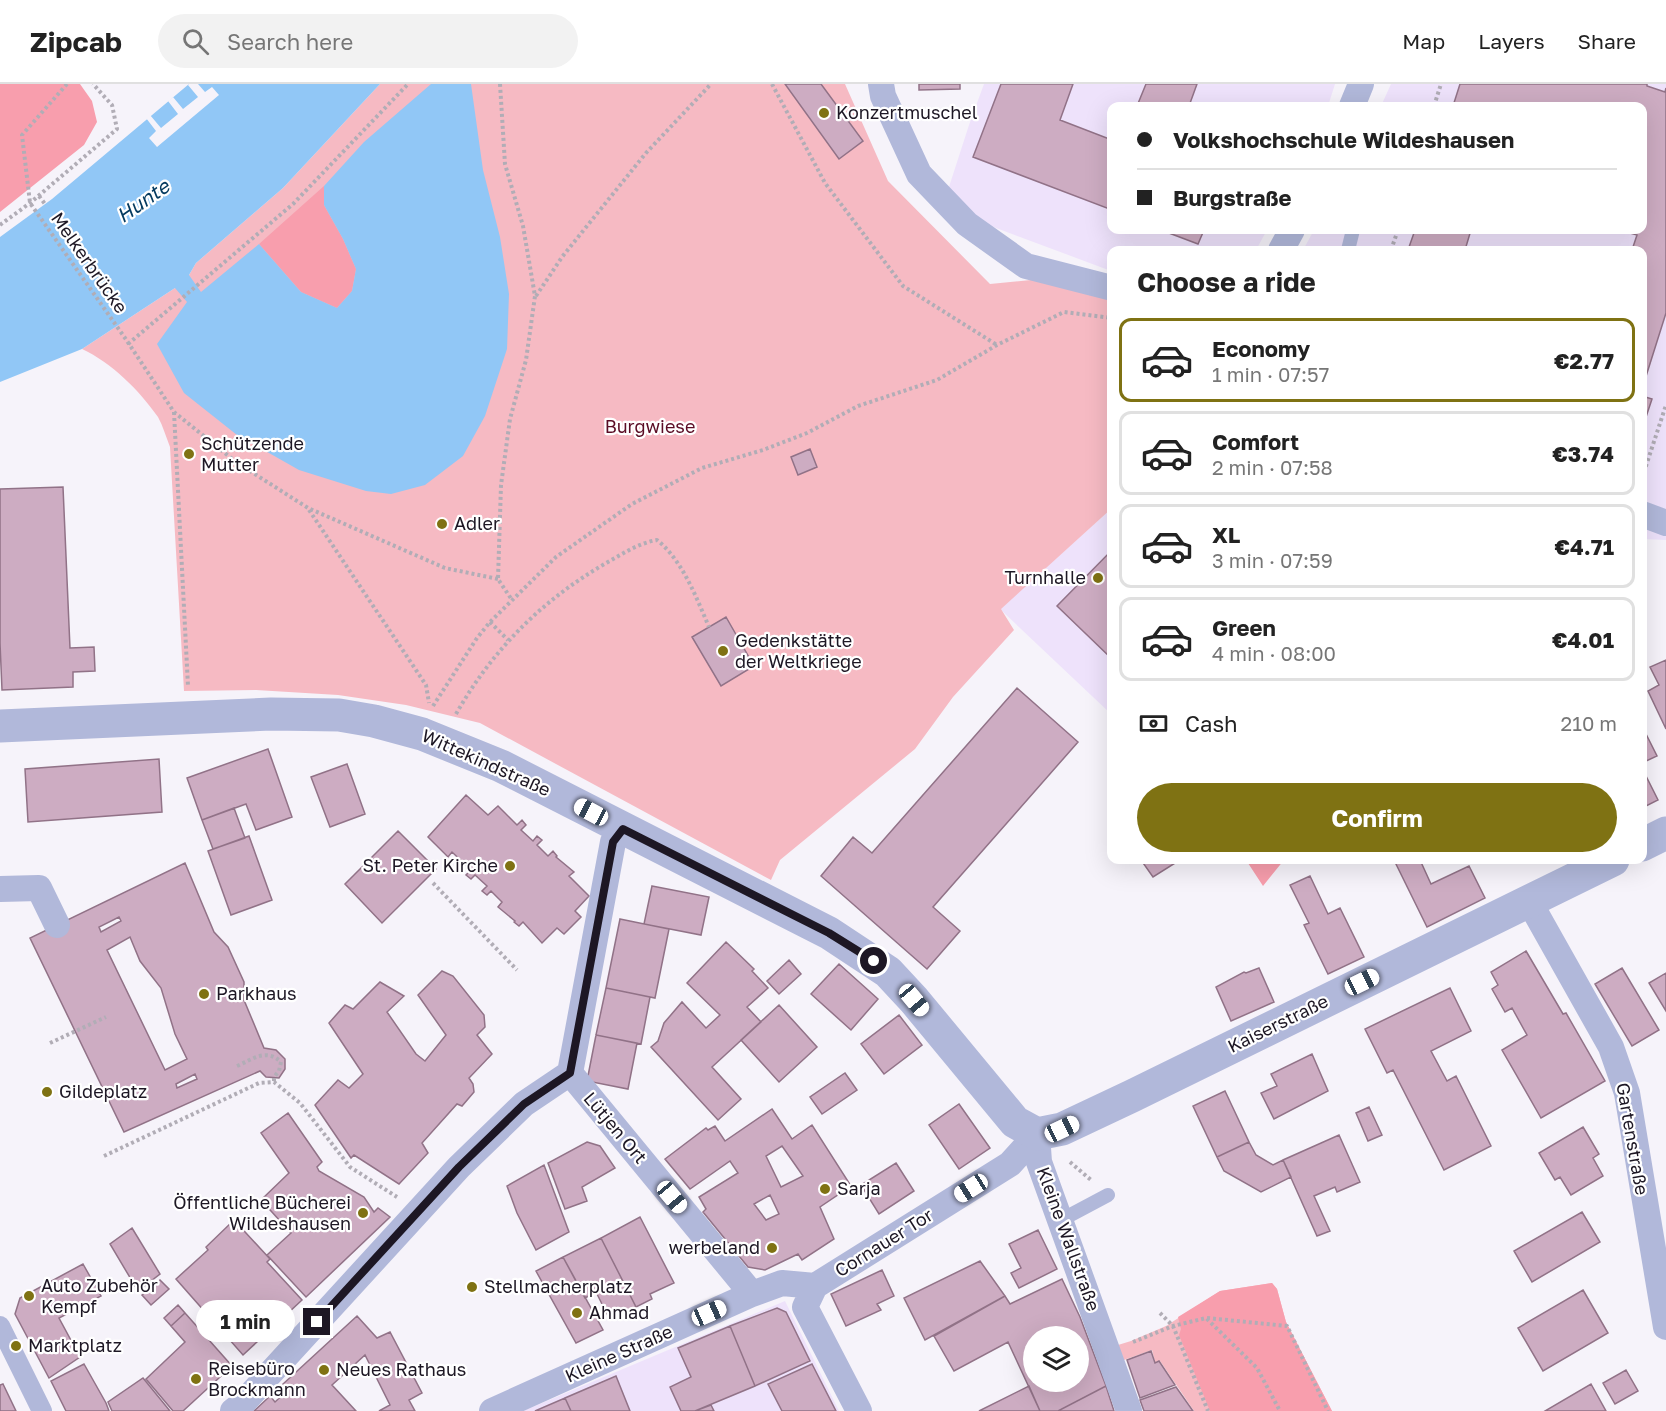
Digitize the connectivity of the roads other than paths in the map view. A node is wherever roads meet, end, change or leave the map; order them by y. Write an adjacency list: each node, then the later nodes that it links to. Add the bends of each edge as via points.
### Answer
1 (881, 84): 4 (street, via 919,174 967,224 1026,266)
2 (1361, 84): 3 (street)
3 (1354, 102)
4 (1107, 287)
5 (1647, 516): 6 (street)
6 (1666, 523)
7 (0, 726): 8 (street, Wittekindstraße, via 270,714 339,715 422,734 501,766)
8 (623, 829): 15 (street, via 613,842); 16 (street, Wittekindstraße, via 829,933 888,972 1015,1122)
9 (1666, 833): 10 (street)
10 (1647, 842)
11 (1605, 864): 13 (street, Kaiserstraße)
12 (0, 889): 14 (street, via 39,888)
13 (1529, 901): 16 (street, Kaiserstraße, via 1132,1096 1062,1129); 22 (street, Gartenstraße, via 1611,1047 1627,1093)
14 (57, 925)
15 (570, 1073): 20 (street, Lütjen Ort); 24 (street, via 524,1104 459,1167)
16 (1037, 1134): 18 (street, Kleine Wallstraße, via 1039,1162); 19 (street, Cornauer Tor, via 1010,1164)
17 (1108, 1195): 18 (lane)
18 (1061, 1220): 27 (street, Kleine Wallstraße)
19 (816, 1286): 20 (street, Kleine Straße, via 782,1283); 26 (street, via 805,1307)
20 (752, 1294): 25 (street, Kleine Straße)
21 (0, 1326): 23 (street)
22 (1666, 1327)
23 (42, 1411)
24 (233, 1411)
25 (492, 1411)
26 (859, 1411)
27 (1129, 1411)

